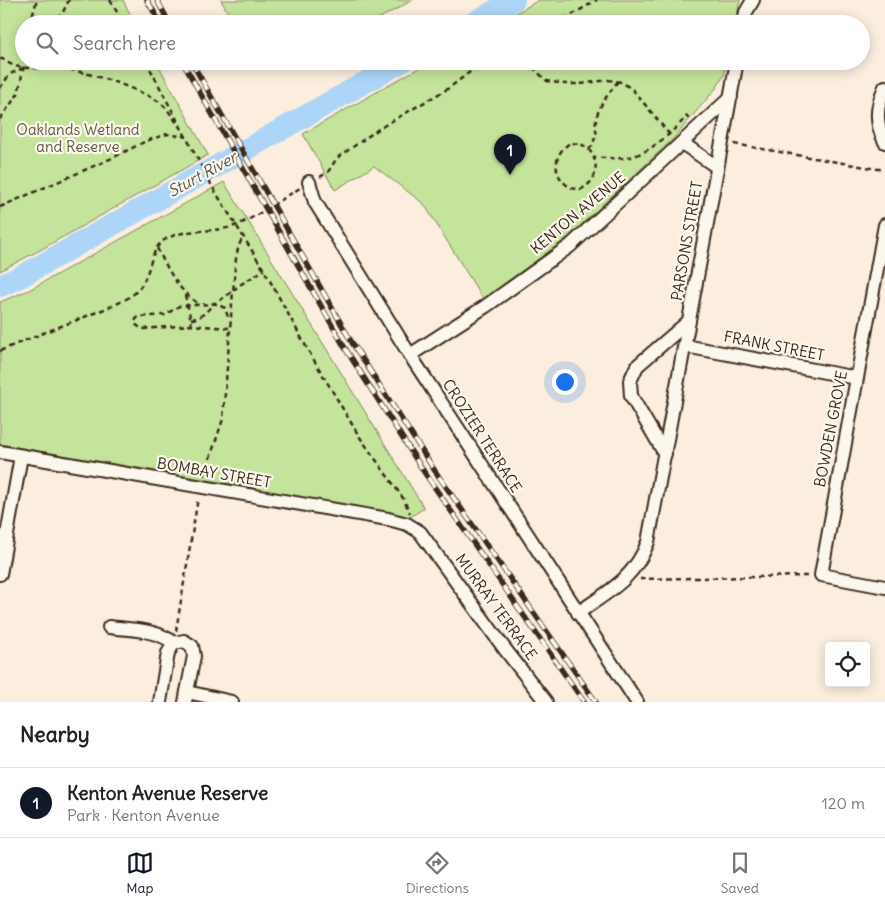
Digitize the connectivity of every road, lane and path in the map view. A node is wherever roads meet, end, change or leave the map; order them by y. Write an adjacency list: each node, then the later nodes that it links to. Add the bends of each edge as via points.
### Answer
1 (37, 0): 6 (path)
2 (69, 0): 7 (path)
3 (110, 0): 8 (path)
4 (597, 0): 9 (path)
5 (753, 0): 10 (street)
6 (33, 15)
7 (61, 15)
8 (119, 15)
9 (571, 15)
10 (746, 15)
11 (0, 59): 12 (path)
12 (15, 67)
13 (20, 70): 20 (path, via 10,74)
14 (24, 70): 23 (path, via 18,94)
15 (78, 70): 24 (path, via 130,87 162,104)
16 (151, 70): 24 (path)
17 (472, 70): 30 (path, via 380,128 337,158 328,172)
18 (535, 70): 26 (path, via 547,81 573,84 608,80 622,82)
19 (736, 70): 22 (street, PARSONS STREET)
20 (0, 88)
21 (885, 88): 25 (street, via 877,113 878,129)
22 (731, 97): 26 (street, KENTON AVENUE); 29 (street, PARSONS STREET)
23 (0, 119)
24 (187, 137): 31 (path, via 167,134 146,141); 33 (path)
25 (885, 142)
26 (681, 144): 29 (street, PARSONS STREET); 49 (street, KENTON AVENUE, via 570,246)
27 (589, 149): 28 (path)
28 (594, 158)
29 (717, 167): 43 (street, PARSONS STREET)
30 (309, 182): 33 (path); 49 (street, CROZIER TERRACE, via 315,202)
31 (0, 207)
32 (885, 224): 50 (street, BOWDEN GROVE)
33 (236, 225): 34 (path); 35 (path, via 183,233 167,239)
34 (244, 237): 36 (path); 37 (path, via 239,244)
35 (157, 248): 38 (path); 48 (path, via 142,286 131,296)
36 (264, 270): 37 (path); 55 (path, via 354,428 402,498)
37 (233, 291): 39 (path); 44 (path)
38 (184, 293): 40 (path); 41 (path)
39 (214, 303): 40 (path); 42 (path, via 205,313); 44 (path, via 225,308)
40 (199, 304): 41 (path)
41 (188, 305): 42 (path); 45 (path, via 179,306 165,315 139,317 135,324 142,329)
42 (191, 320): 45 (path)
43 (689, 321): 47 (street, PARSONS STREET); 52 (street, PARSONS STREET, via 637,366 630,380 632,396)
44 (230, 322): 46 (path)
45 (191, 325): 46 (path)
46 (229, 328): 54 (path, via 223,419)
47 (685, 346): 50 (street, FRANK STREET); 52 (street, PARSONS STREET)
48 (0, 351)
49 (410, 355): 60 (street, CROZIER TERRACE)
50 (857, 378): 57 (street, BOWDEN GROVE)
51 (0, 452): 53 (street, BOMBAY STREET)
52 (665, 454): 58 (street, PARSONS STREET, via 648,542)
53 (21, 456): 54 (street, BOMBAY STREET); 56 (street)
54 (200, 487): 55 (street, BOMBAY STREET, via 388,520 407,524); 62 (path)
55 (420, 532): 66 (street, MURRAY TERRACE)
56 (0, 574)
57 (821, 575): 58 (path); 59 (street)
58 (626, 579): 60 (street, PARSONS STREET)
59 (885, 587)
60 (578, 612): 67 (street, CROZIER TERRACE)
61 (109, 627): 62 (street, via 155,633)
62 (174, 643): 63 (street, via 184,641 192,646 194,656); 64 (street, via 168,653)
63 (186, 697): 65 (street)
64 (160, 702)
65 (232, 702)
66 (546, 702)
67 (637, 702)

